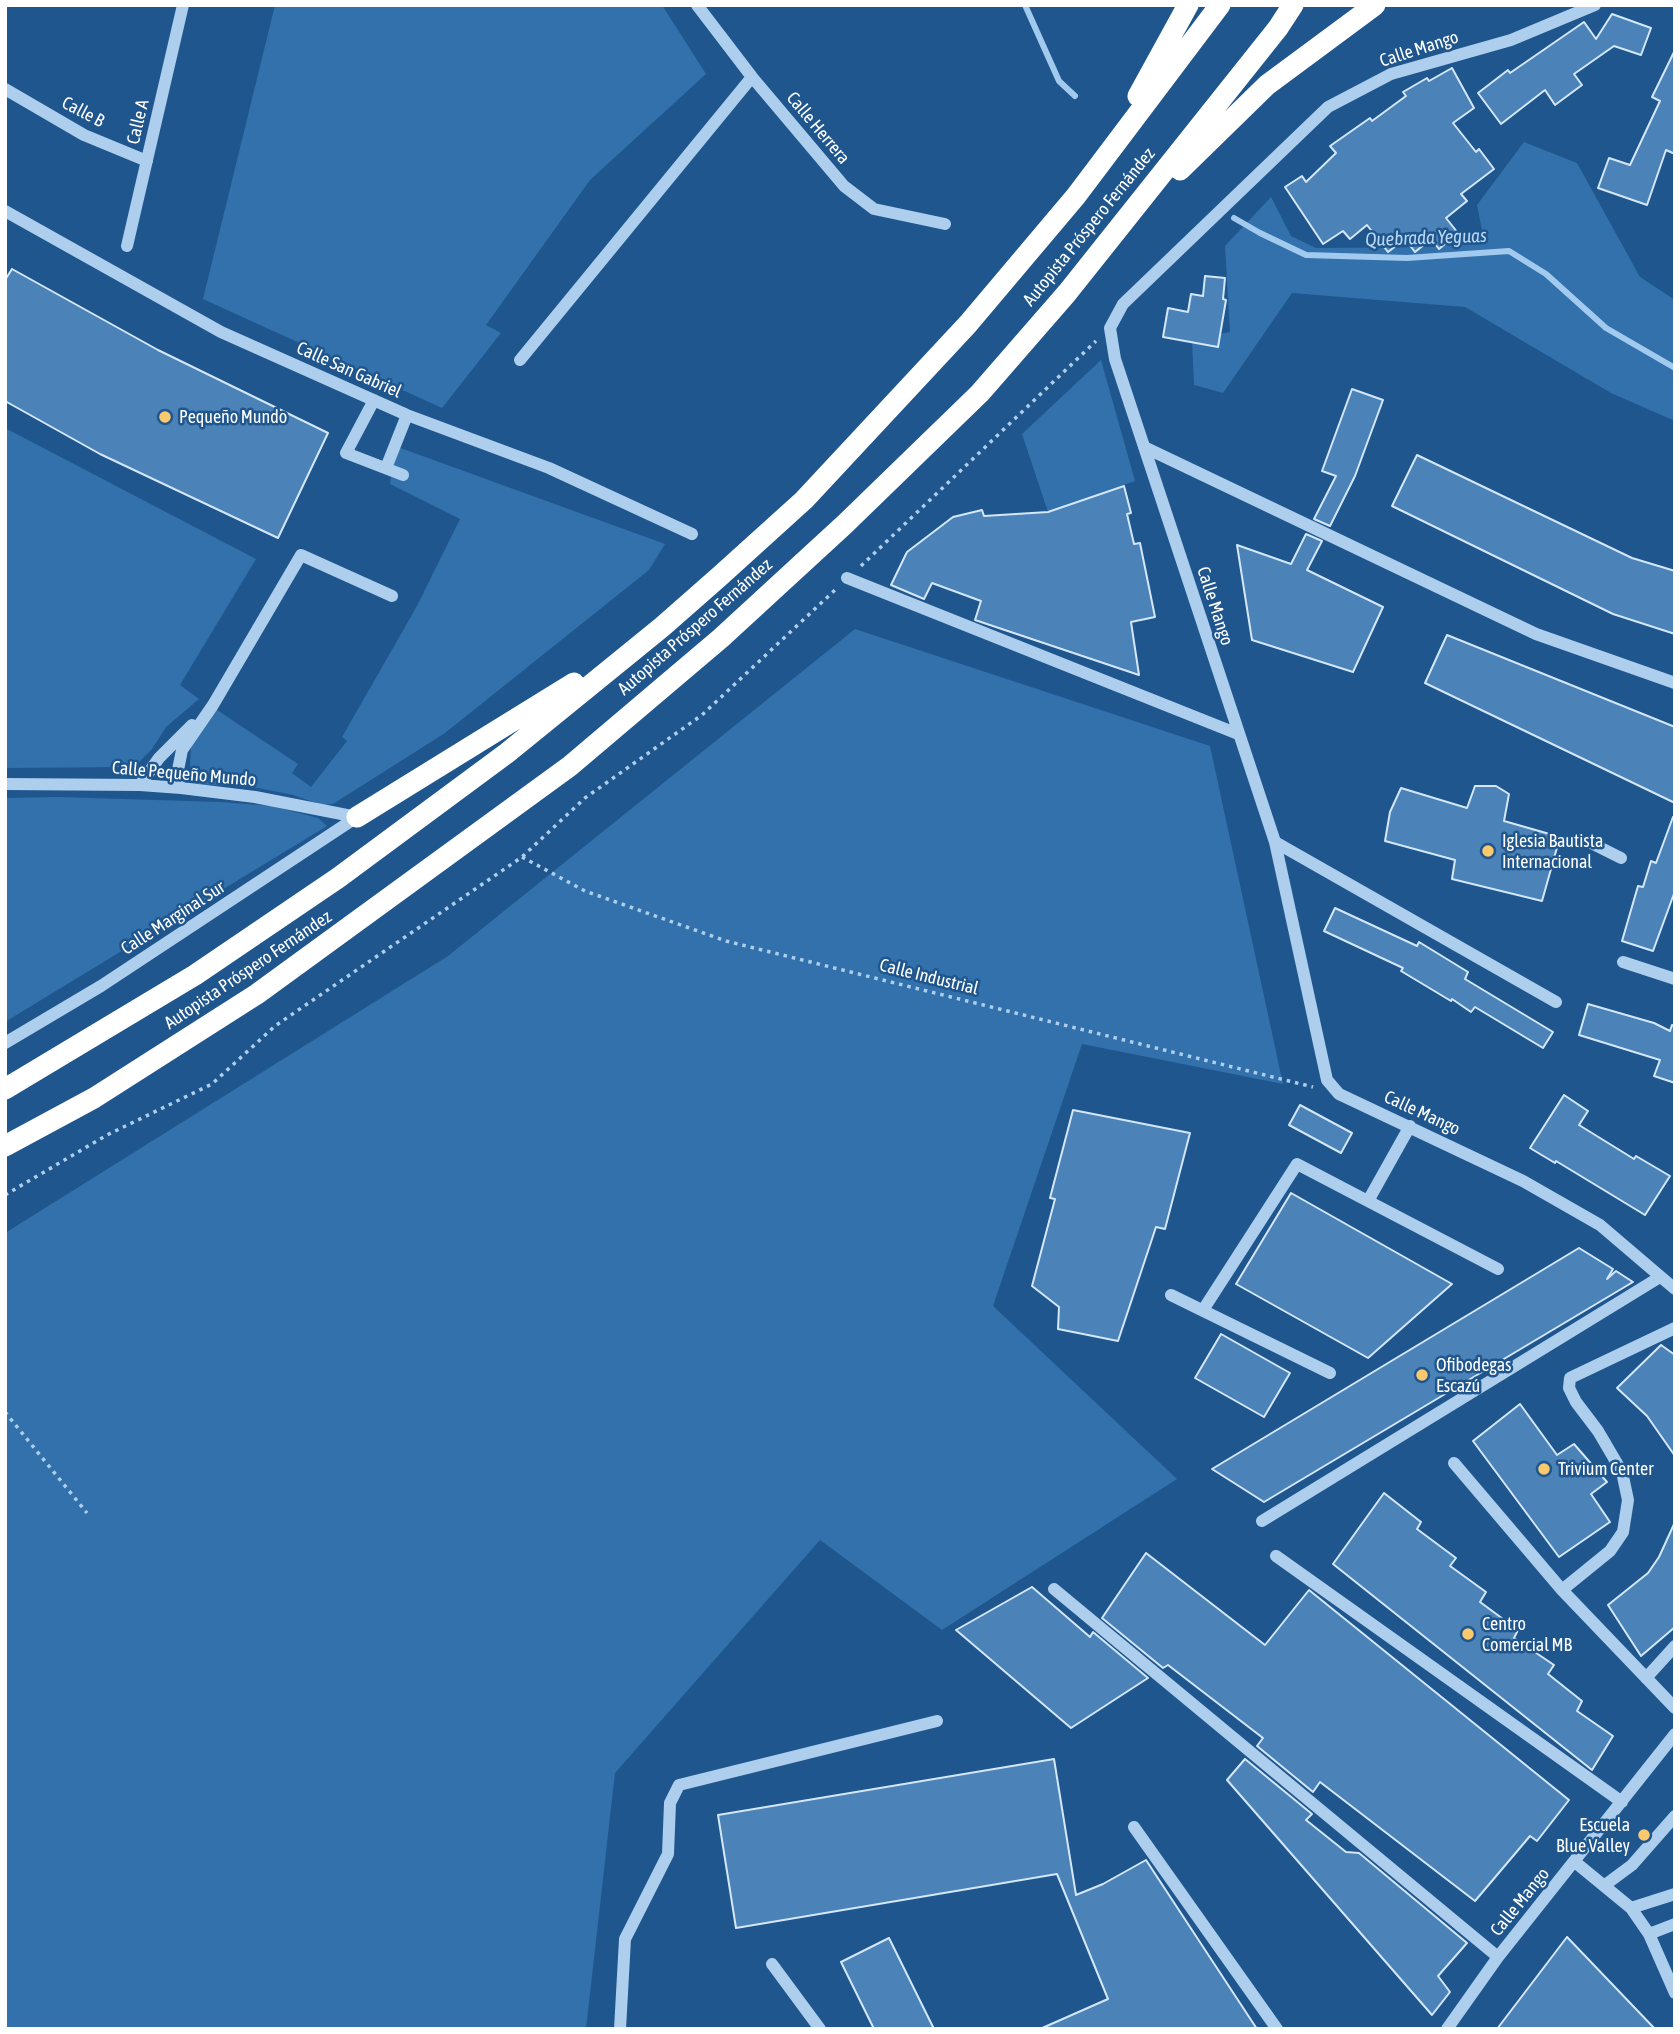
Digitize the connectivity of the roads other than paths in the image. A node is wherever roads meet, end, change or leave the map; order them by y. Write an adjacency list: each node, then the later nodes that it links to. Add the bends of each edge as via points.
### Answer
1 (183, 5): 10 (street, Calle A)
2 (697, 5): 8 (street, Calle Herrera)
3 (1188, 5): 11 (highway)
4 (1220, 5): 11 (highway, Autopista Próspero Fernández)
5 (1293, 5): 15 (highway, Autopista Próspero Fernández)
6 (1375, 5): 15 (highway, via 1266,85)
7 (1595, 5): 19 (street, Calle Mango, via 1511,40 1391,74 1328,107 1234,195 1123,304 1111,328 1115,359)
8 (752, 77): 13 (street, Calle Herrera, via 844,186 874,209); 16 (street)
9 (5, 89): 10 (street, Calle B, via 84,135)
10 (147, 161): 14 (street, Calle A)
11 (1076, 196): 25 (highway, Autopista Próspero Fernández, via 968,324 804,500)
12 (5, 211): 17 (street, Calle San Gabriel, via 222,332)
13 (945, 224)
14 (127, 246)
15 (1098, 254): 42 (highway, Autopista Próspero Fernández, via 971,402 845,524 721,638 569,766 257,995 94,1098)
16 (520, 360)
17 (374, 400): 18 (street, Calle San Gabriel); 20 (street, via 346,453)
18 (407, 415): 20 (street); 22 (street, Calle San Gabriel, via 549,468)
19 (1144, 447): 26 (street, via 1536,634); 28 (street, Calle Mango)
20 (386, 468): 21 (street)
21 (403, 475)
22 (692, 534)
23 (847, 578): 28 (street)
24 (392, 596): 27 (street, via 301,555)
25 (662, 627): 32 (highway); 40 (highway, Autopista Próspero Fernández, via 506,753 338,878 195,975)
26 (1675, 683)
27 (213, 705): 30 (street, via 159,758); 31 (street, via 182,750 177,775)
28 (1238, 734): 33 (street, Calle Mango)
29 (5, 784): 30 (street, Calle Pequeño Mundo)
30 (140, 785): 31 (street, Calle Pequeño Mundo)
31 (181, 788): 32 (street, Calle Pequeño Mundo)
32 (357, 817): 39 (street, Calle Marginal Sur, via 101,986)
33 (1275, 842): 38 (street); 41 (street, Calle Mango, via 1327,1080 1339,1094)
34 (1589, 842): 35 (street)
35 (1621, 858)
36 (1623, 962): 37 (street)
37 (1675, 979)
38 (1556, 1002)
39 (5, 1043)
40 (5, 1089)
41 (1410, 1126): 43 (street); 45 (street, Calle Mango, via 1601,1225)
42 (5, 1146)
43 (1368, 1201): 44 (street); 48 (street, via 1297,1164)
44 (1498, 1269)
45 (1660, 1277): 46 (street, Calle Mango); 52 (street)
46 (1675, 1289)
47 (1171, 1295): 48 (street)
48 (1203, 1310): 50 (street)
49 (1675, 1328): 55 (street, via 1570,1378 1576,1402 1622,1472 1628,1500 1623,1532 1610,1551)
50 (1330, 1373)
51 (1454, 1463): 55 (street)
52 (1262, 1521)
53 (1276, 1556): 61 (street)
54 (1054, 1589): 70 (street)
55 (1562, 1590): 57 (street)
56 (1675, 1646): 57 (street)
57 (1646, 1678): 58 (street)
58 (1675, 1708)
59 (937, 1721): 73 (street, via 679,1785 670,1803 668,1854 625,1939)
60 (1675, 1734): 61 (street, Calle Mango)
61 (1622, 1802): 64 (street, Calle Mango)
62 (1675, 1816): 65 (street, via 1632,1865)
63 (1134, 1827): 75 (street)
64 (1575, 1862): 65 (street); 70 (street, Calle Mango)
65 (1605, 1885): 67 (street)
66 (1675, 1894): 67 (street)
67 (1631, 1908): 69 (street)
68 (1675, 1924): 69 (street)
69 (1649, 1934): 72 (street)
70 (1498, 1957): 76 (street, Calle Mango)
71 (772, 1964): 74 (street)
72 (1675, 1993)
73 (620, 2029)
74 (820, 2029)
75 (1277, 2029)
76 (1447, 2029)

